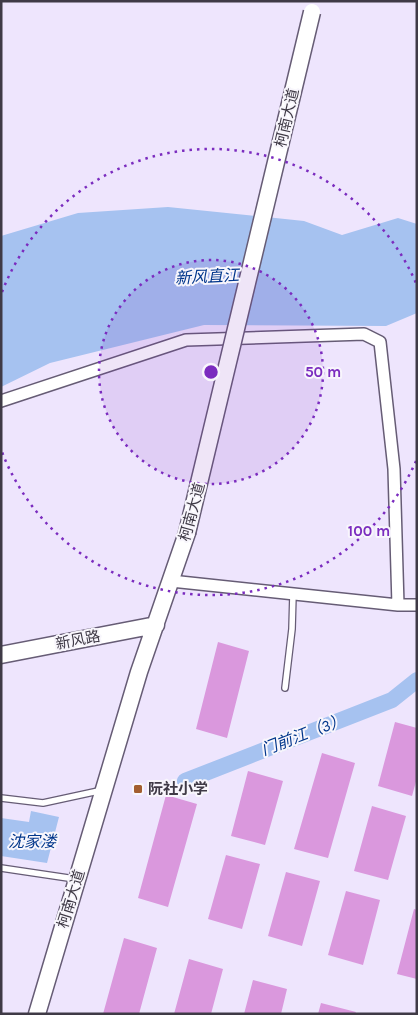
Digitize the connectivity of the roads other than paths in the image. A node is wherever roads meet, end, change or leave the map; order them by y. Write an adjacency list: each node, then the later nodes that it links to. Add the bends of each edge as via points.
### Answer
1 (313, 7): 3 (main road, 柯南大道, bridge, via 187,533)
2 (1, 401): 5 (street, via 186,340 364,334 380,342 394,469)
3 (171, 581): 4 (street); 7 (main road, 柯南大道)
4 (294, 594): 5 (street); 9 (lane)
5 (398, 605): 6 (street)
6 (417, 606)
7 (156, 625): 8 (main road, 新风路); 10 (main road, 柯南大道)
8 (1, 655)
9 (285, 688)
10 (104, 790): 11 (lane, via 43,803); 13 (main road, 柯南大道)
11 (1, 798)
12 (1, 868): 13 (lane)
13 (77, 879): 14 (main road, 柯南大道)
14 (36, 1014)

